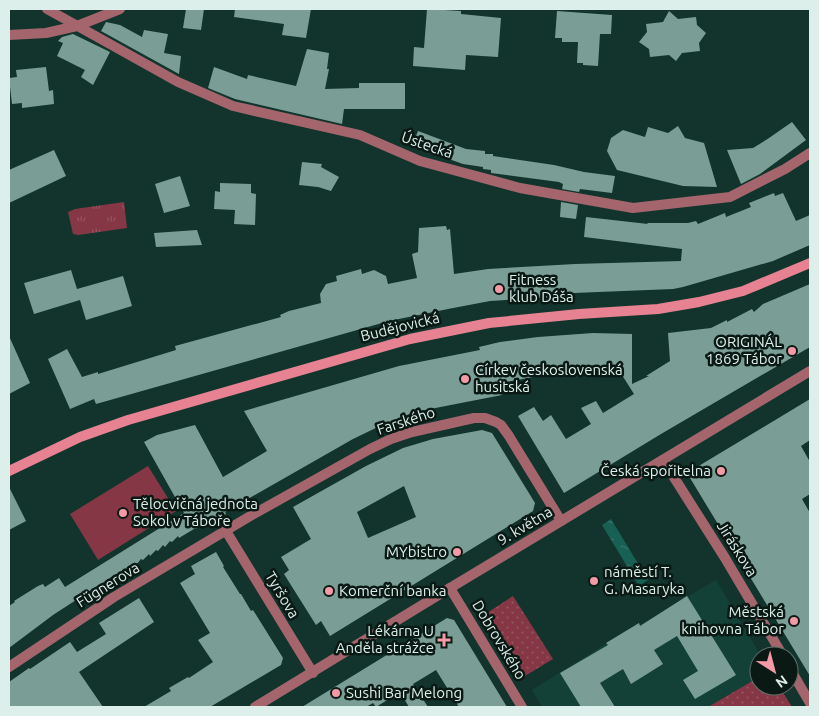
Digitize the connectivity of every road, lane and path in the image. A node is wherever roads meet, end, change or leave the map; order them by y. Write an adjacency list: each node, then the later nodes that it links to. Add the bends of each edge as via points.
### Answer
1 (48, 9): 3 (street, Ústecká)
2 (120, 9): 3 (street)
3 (77, 26): 4 (street); 5 (street, Ústecká, via 178,82 233,106 360,135 420,161 520,188 633,208 730,197)
4 (9, 36)
5 (810, 154)
6 (810, 263): 9 (main road, Budějovická, via 744,291 699,302 658,309 505,321 410,339 128,420 80,437)
7 (810, 371): 8 (street, 9. května)
8 (663, 460): 10 (street, 9. května); 13 (street, Jiráskova)
9 (9, 471)
10 (561, 521): 11 (street, Farského, via 501,425 485,418 474,418 391,439); 12 (street, 9. května)
11 (226, 531): 14 (street, Fügnerova, via 114,597); 15 (street, Tyršova)
12 (450, 588): 15 (street, 9. května); 19 (street, Dobrovského)
13 (777, 646)
14 (9, 667)
15 (313, 674): 18 (street, 9. května)
16 (799, 684): 17 (street)
17 (810, 703)
18 (255, 707)
19 (522, 707)

